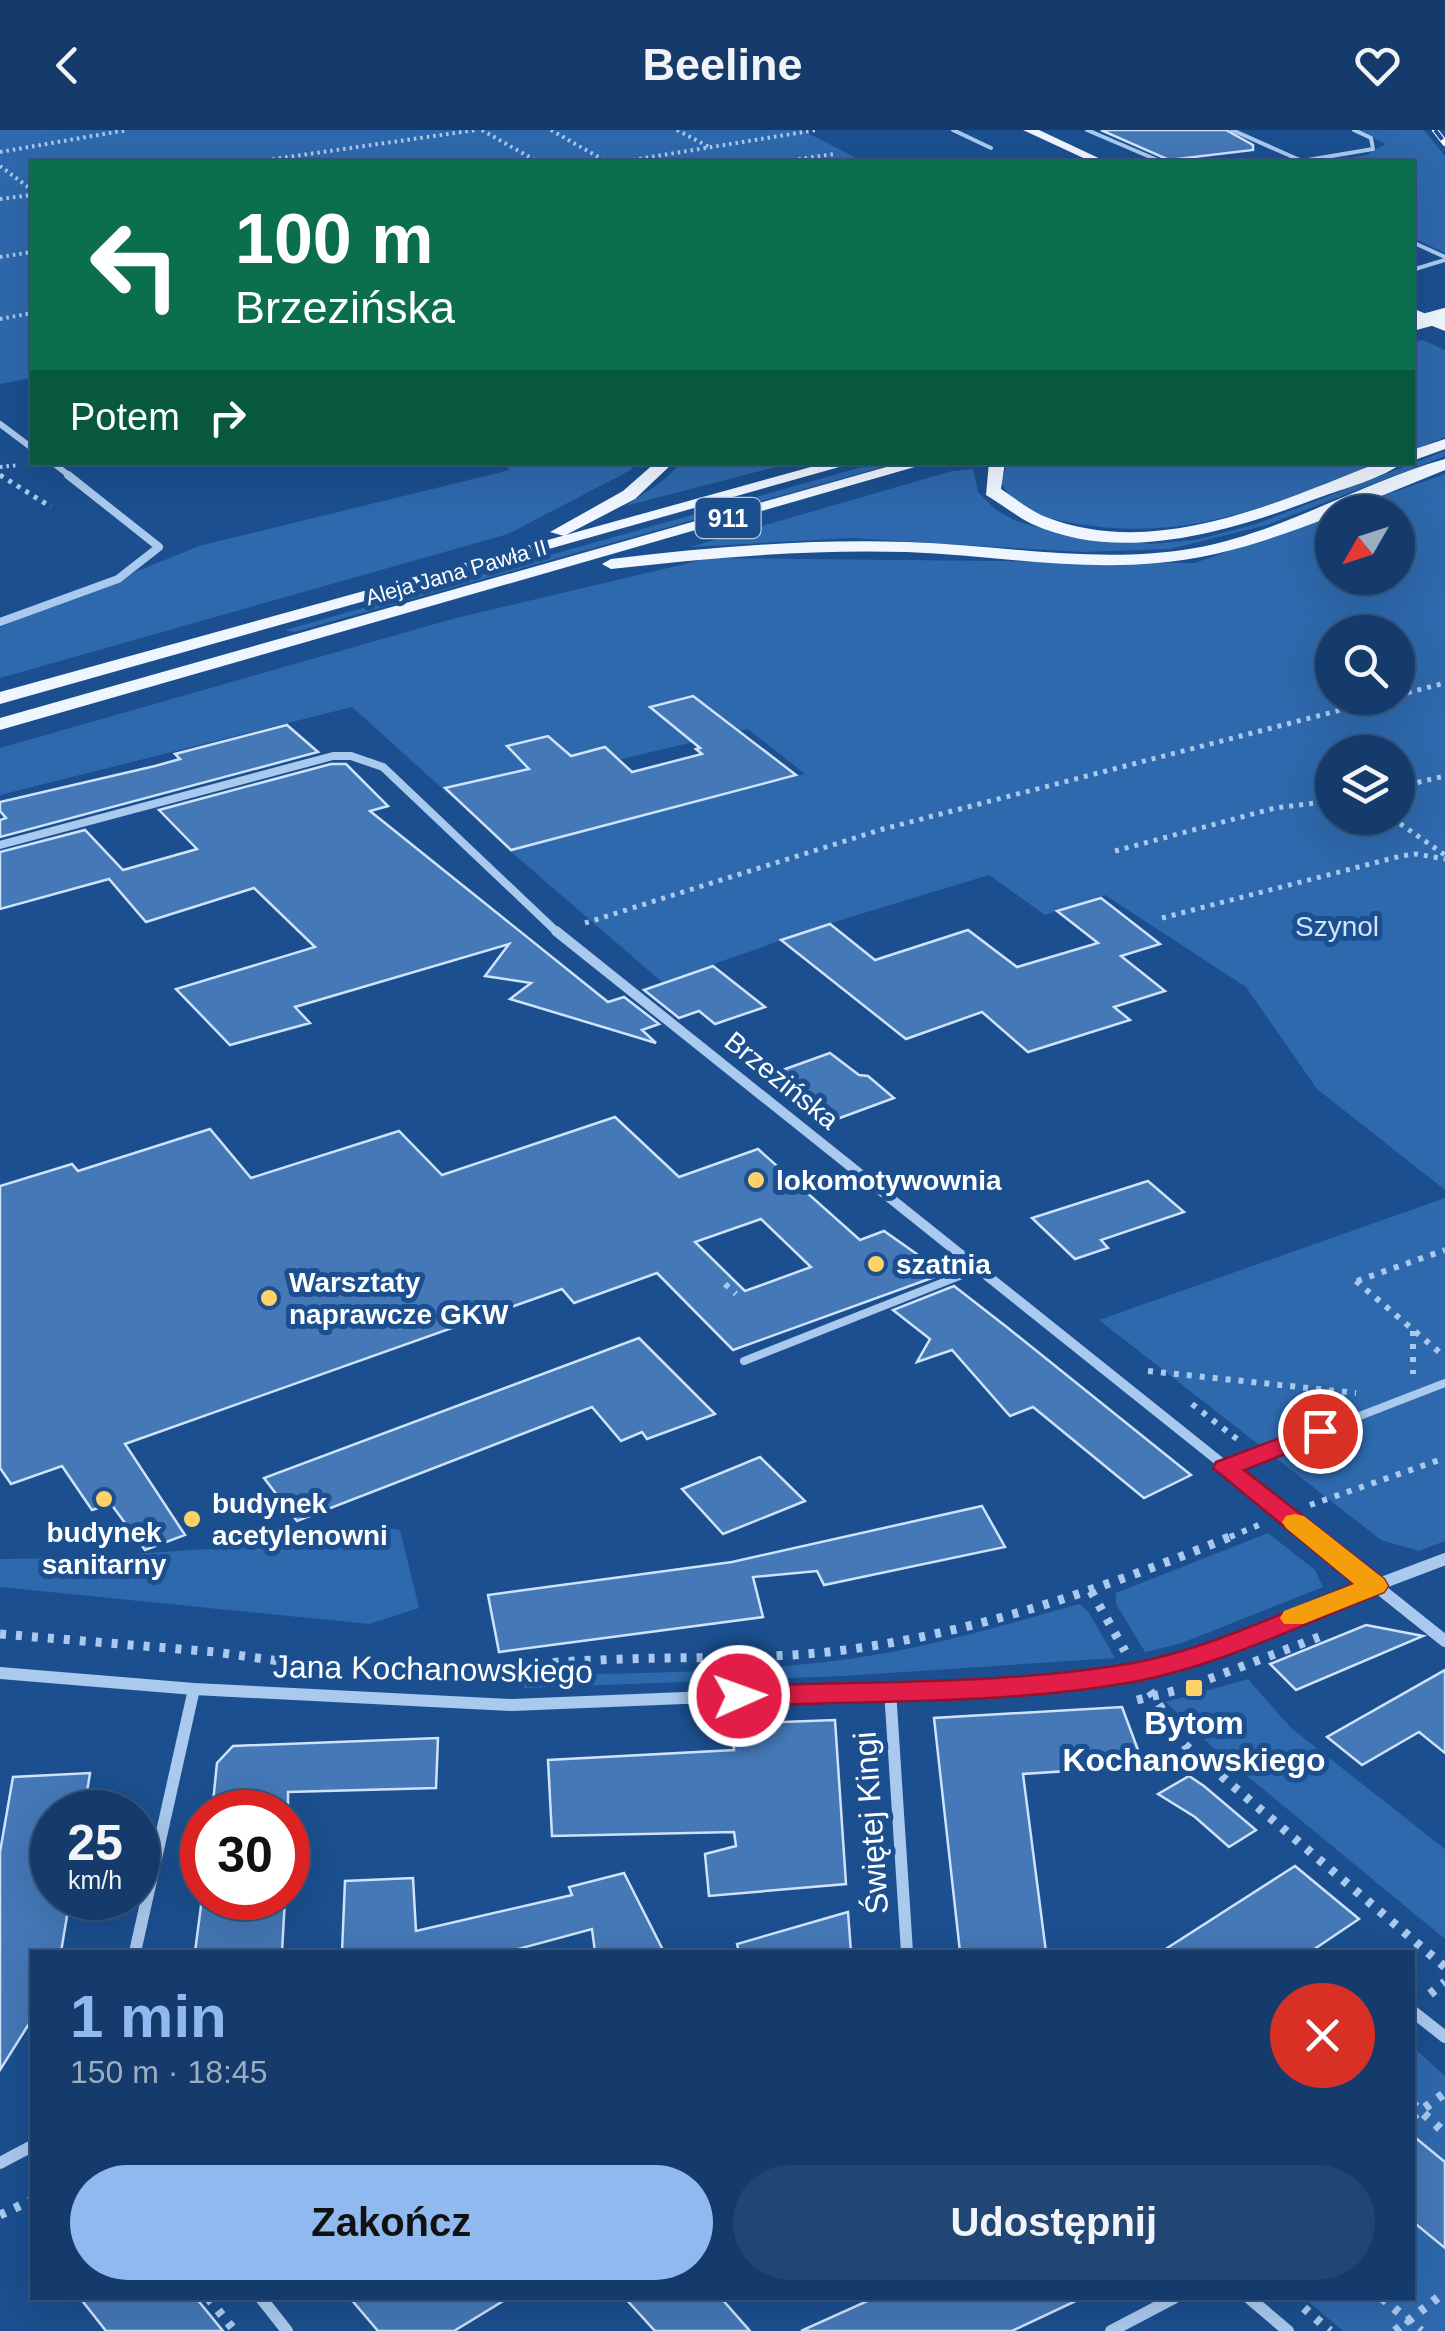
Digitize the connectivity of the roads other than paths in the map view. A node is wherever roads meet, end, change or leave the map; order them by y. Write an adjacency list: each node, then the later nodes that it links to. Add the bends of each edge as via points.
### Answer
1 (953, 130): 6 (lane)
2 (1030, 130): 7 (main road)
3 (1088, 130): 8 (lane)
4 (1232, 130): 9 (lane)
5 (1354, 130): 10 (lane, via 1371,138 1373,149)
6 (992, 148)
7 (1097, 160)
8 (1157, 160)
9 (1295, 160)
10 (1310, 160)
11 (1415, 244): 12 (lane)
12 (1445, 259): 13 (lane)
13 (1415, 269)
14 (1415, 297): 15 (main road)
15 (1445, 312): 17 (main road, bridge)
16 (1415, 313): 17 (main road)
17 (1429, 320): 18 (main road, bridge); 19 (main road)
18 (1415, 323)
19 (1445, 327)
20 (0, 424): 22 (street)
21 (1445, 444): 23 (main road)
22 (30, 446)
23 (1415, 455)
24 (1445, 464): 32 (main road, via 1267,534 1159,558 773,546)
25 (56, 465): 33 (street, via 159,547 118,579)
26 (663, 465): 31 (main road, via 629,495)
27 (838, 465): 31 (main road, Aleja Jana Pawła II / 911)
28 (914, 465): 32 (main road, Aleja Jana Pawła II / 911)
29 (996, 465): 30 (main road, via 992,490 1018,512 1068,528 1143,537 1231,525)
30 (1388, 465)
31 (505, 558): 34 (main road, Aleja Jana Pawła II / 911)
32 (532, 574): 35 (main road, Aleja Jana Pawła II / 911)
33 (0, 622)
34 (0, 698)
35 (0, 724)
36 (0, 846): 37 (street, Brzezińska, via 333,756 383,767 558,933)
37 (977, 1269): 38 (lane); 40 (street, Brzezińska)
38 (744, 1362)
39 (1445, 1383): 40 (lane)
40 (1225, 1468): 42 (street, Brzezińska)
41 (1445, 1559): 42 (street, Jana Kochanowskiego)
42 (1374, 1586): 43 (street, Brzezińska); 46 (street, Jana Kochanowskiego, via 1136,1672)
43 (1445, 1641)
44 (0, 1673): 45 (street, Jana Kochanowskiego)
45 (194, 1689): 46 (street, Jana Kochanowskiego, via 512,1705); 47 (street)
46 (890, 1690): 48 (street, Świętej Kingi)
47 (135, 1950)
48 (907, 1950)
49 (1415, 2012): 50 (street)
50 (1445, 2037)
51 (30, 2147): 52 (street)
52 (0, 2163)
53 (263, 2300): 56 (street)
54 (1170, 2300): 57 (street)
55 (1251, 2300): 58 (street)
56 (288, 2331)
57 (1111, 2331)
58 (1288, 2331)

